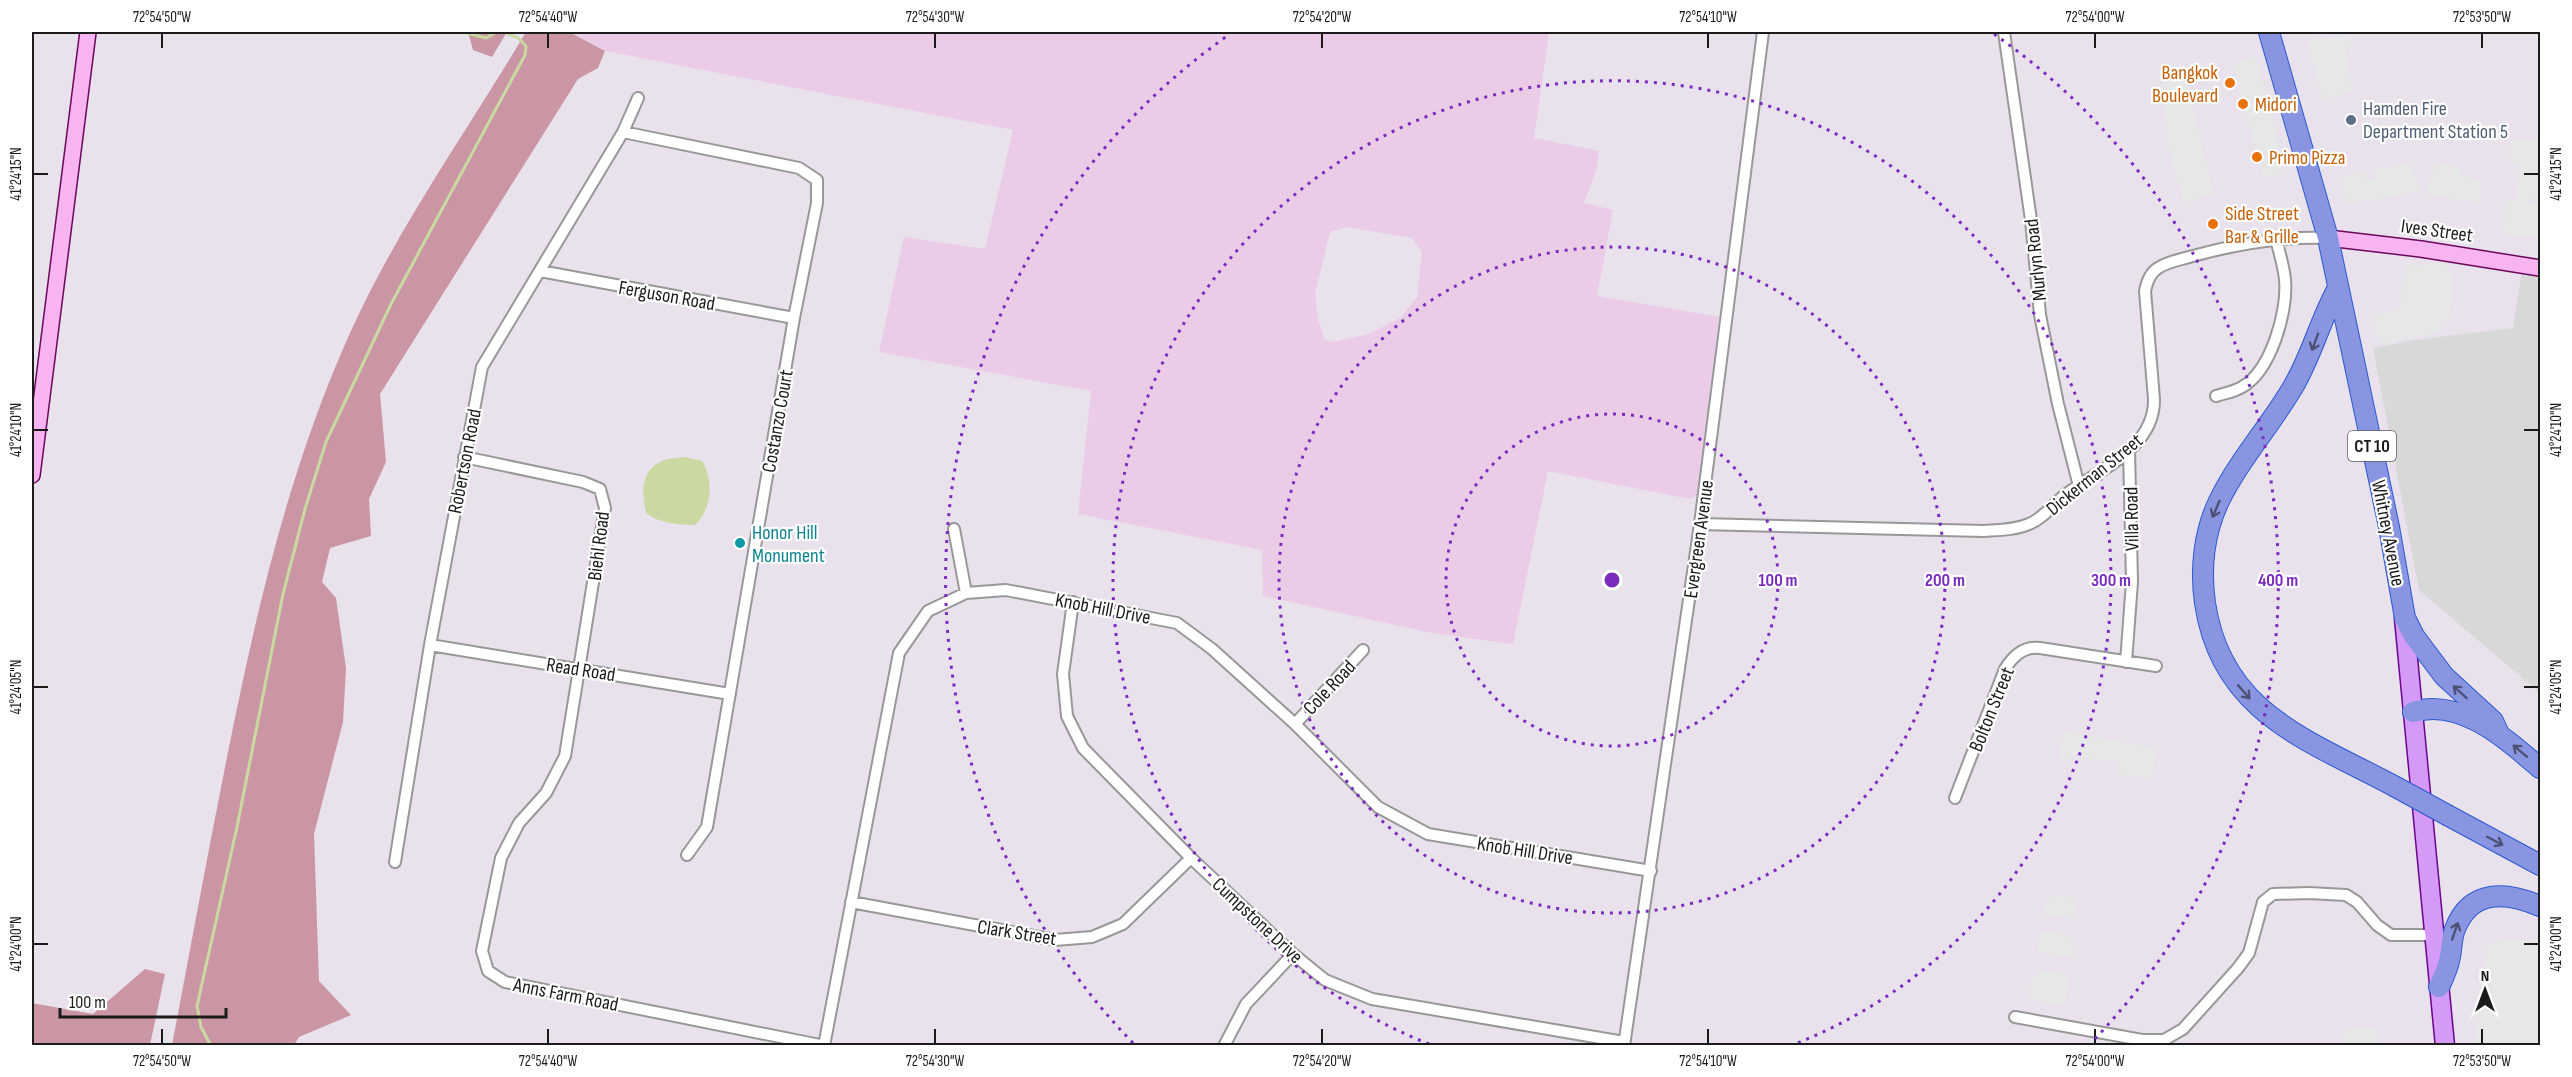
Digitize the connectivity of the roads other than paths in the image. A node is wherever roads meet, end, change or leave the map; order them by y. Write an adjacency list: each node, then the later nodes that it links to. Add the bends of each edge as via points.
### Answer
1 (88, 32): 16 (main road)
2 (1763, 32): 18 (street, Evergreen Avenue)
3 (2004, 32): 17 (street, Murlyn Road, via 2031,220 2040,315)
4 (2269, 32): 7 (highway, Whitney Avenue / CT 10)
5 (638, 98): 6 (street, Robertson Road)
6 (622, 132): 10 (street, Robertson Road); 12 (street, Costanzo Court, via 799,168 817,180 817,203)
7 (2328, 238): 8 (street, Dickerman Street); 9 (main road, Ives Street); 11 (highway, Whitney Avenue / CT 10)
8 (2276, 239): 13 (street, via 2286,289 2274,343 2248,383); 14 (street, Dickerman Street, via 2169,263 2150,276 2145,298 2154,411 2147,430)
9 (2541, 268)
10 (540, 271): 12 (street, Ferguson Road); 15 (street, Robertson Road, via 482,367)
11 (2338, 288): 22 (highway, Whitney Avenue / CT 10); 37 (highway, one-way to 37, bridge, via 2301,374 2219,502 2206,545 2204,598 2209,625 2236,682 2259,708 2289,730)
12 (794, 318): 28 (street, Costanzo Court)
13 (2216, 396)
14 (2129, 449): 17 (street, Dickerman Street); 25 (street, Villa Road, via 2132,582)
15 (464, 458): 23 (street, Robertson Road); 27 (street, Biehl Road, via 583,482 600,489 605,508)
16 (32, 475)
17 (2079, 486): 18 (street, Dickerman Street, via 2036,521 2006,530)
18 (1700, 524): 38 (street, Evergreen Avenue)
19 (954, 529): 20 (street)
20 (966, 593): 21 (street, Knob Hill Drive, via 1006,590); 39 (street, Knob Hill Drive, via 928,611 899,652)
21 (1073, 602): 30 (street, Knob Hill Drive, via 1177,623 1212,649); 35 (street, Cumpstone Drive, via 1063,674 1067,716 1083,748)
22 (2402, 604): 29 (main road, Whitney Avenue / CT 10); 31 (highway, one-way to 22, via 2493,721 2433,663 2411,630)
23 (430, 645): 27 (street, Read Road); 36 (street, Robertson Road)
24 (1363, 650): 30 (street, Cole Road)
25 (2126, 662): 26 (street, Bolton Street); 33 (street, Bolton Street, via 2033,647 2018,654 2005,669)
26 (2156, 666)
27 (581, 669): 28 (street, Read Road); 46 (street, Anns Farm Road, via 566,756 546,793 519,823 501,858 482,951 488,971 505,982)
28 (730, 694): 34 (street, Costanzo Court, via 707,827)
29 (2413, 711): 31 (highway, via 2445,710); 41 (main road, Whitney Avenue / CT 10)
30 (1295, 724): 38 (street, Knob Hill Drive, via 1378,807 1428,834)
31 (2499, 734): 32 (highway, one-way to 31)
32 (2541, 768)
33 (1955, 798)
34 (687, 855)
35 (1191, 858): 39 (street, Clark Street, via 1123,924 1092,937 1055,940); 42 (street, Cumpstone Drive)
36 (395, 862)
37 (2541, 865)
38 (1651, 871): 45 (street, Evergreen Avenue)
39 (851, 902): 46 (street, Knob Hill Drive)
40 (2541, 906): 43 (highway, one-way to 40, via 2456,928 2472,905 2502,895)
41 (2434, 935): 43 (main road, Whitney Avenue / CT 10); 44 (street, via 2391,935 2346,895 2273,894 2263,902 2249,953 2238,968 2183,1029 2164,1040 2142,1040)
42 (1293, 954): 45 (street, Cumpstone Drive, via 1325,980 1372,999); 47 (street, via 1246,1004)
43 (2439, 987): 48 (main road, Whitney Avenue / CT 10)
44 (2015, 1017)
45 (1624, 1044)
46 (824, 1045)
47 (1224, 1046)
48 (2445, 1046)

